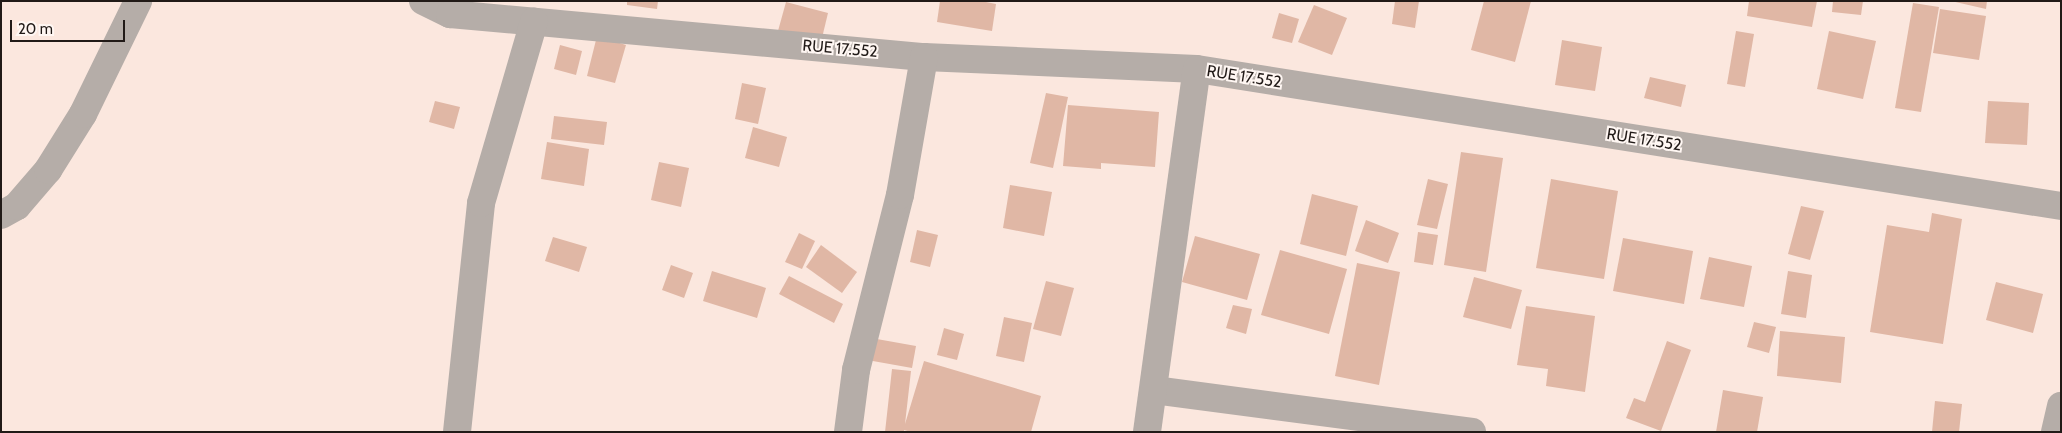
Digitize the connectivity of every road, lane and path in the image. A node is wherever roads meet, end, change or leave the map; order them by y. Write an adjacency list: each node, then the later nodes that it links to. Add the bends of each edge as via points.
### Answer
1 (138, 1): 7 (street, via 83,114 48,170 17,206)
2 (422, 1): 3 (street, RUE 17.552, via 450,14)
3 (534, 22): 4 (street, RUE 17.552); 10 (street, via 481,203)
4 (924, 57): 5 (street, RUE 17.552); 11 (street, via 900,195 856,370)
5 (1197, 69): 6 (street, RUE 17.552); 8 (street)
6 (2061, 206)
7 (1, 215)
8 (1154, 390): 12 (street); 13 (street)
9 (2061, 406): 14 (street)
10 (457, 432)
11 (848, 432)
12 (1147, 432)
13 (1472, 432)
14 (2055, 432)

